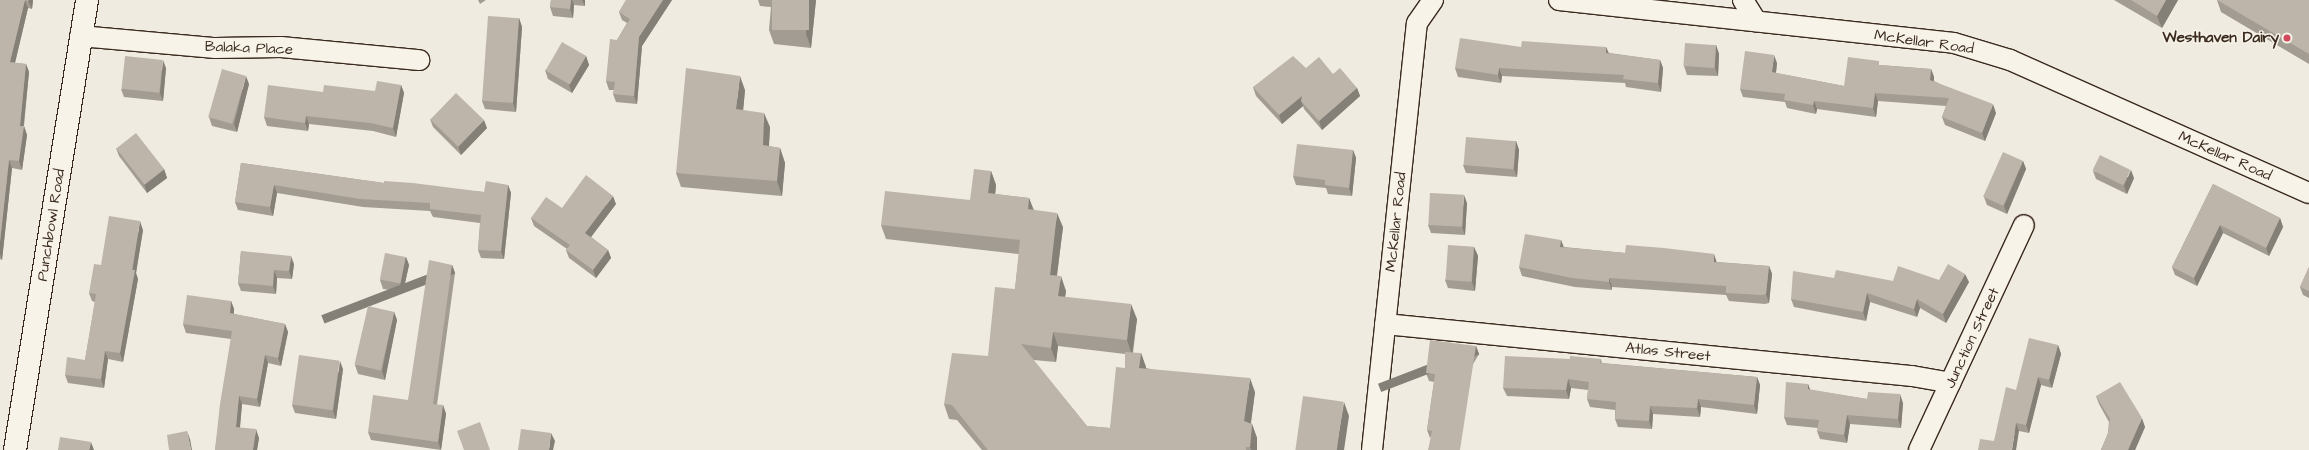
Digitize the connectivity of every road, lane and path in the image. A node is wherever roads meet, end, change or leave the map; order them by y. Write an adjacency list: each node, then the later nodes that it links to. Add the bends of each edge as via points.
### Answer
1 (87, 0): 6 (street, Punchbowl Road)
2 (1433, 0): 10 (street, McKellar Road, via 1417,23)
3 (1558, 0): 5 (street, McKellar Road)
4 (1743, 0): 5 (street)
5 (1756, 21): 8 (street, McKellar Road, via 1954,43 1983,51 2010,60)
6 (80, 36): 7 (street, Balaka Place, via 215,48 280,47); 12 (street, Punchbowl Road)
7 (418, 60)
8 (2309, 193)
9 (2024, 226): 11 (street, Junction Street)
10 (1385, 324): 11 (street, Atlas Street, via 1912,376); 13 (street, McKellar Road)
11 (1950, 383): 14 (street, Junction Street)
12 (15, 450)
13 (1372, 450)
14 (1919, 450)

